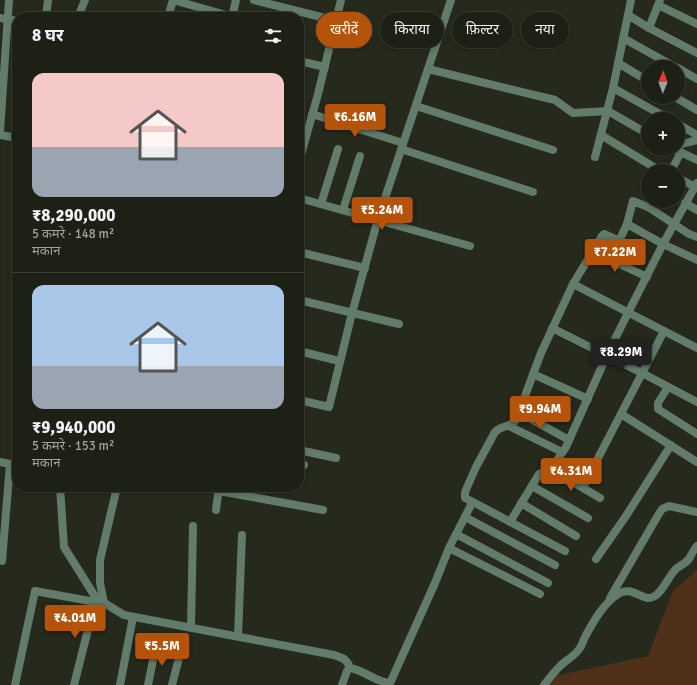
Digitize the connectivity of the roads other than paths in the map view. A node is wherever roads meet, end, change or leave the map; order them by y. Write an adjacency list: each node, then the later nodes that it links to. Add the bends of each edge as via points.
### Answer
1 (9, 0): 20 (street)
2 (48, 0): 10 (street)
3 (85, 0): 11 (street)
4 (236, 0): 14 (street)
5 (254, 0): 15 (street)
6 (341, 0): 16 (street)
7 (451, 0): 30 (street)
8 (631, 0): 18 (street)
9 (659, 3): 21 (street); 22 (street)
10 (47, 12)
11 (80, 12)
12 (169, 12): 13 (street, via 173,0)
13 (215, 12)
14 (233, 12)
15 (301, 12)
16 (339, 12)
17 (304, 13): 19 (street)
18 (628, 15): 22 (street); 23 (street)
19 (316, 16)
20 (4, 19): 43 (street)
21 (697, 24)
22 (649, 28): 25 (street)
23 (624, 38): 26 (street); 28 (street)
24 (330, 48): 29 (street)
25 (697, 53)
26 (663, 60)
27 (304, 62): 29 (street)
28 (618, 63): 32 (street); 34 (street)
29 (325, 67): 40 (street)
30 (428, 69): 36 (street); 38 (street, via 555,100 573,113)
31 (685, 72): 33 (street)
32 (641, 77)
33 (697, 79)
34 (613, 88): 38 (street); 39 (street)
35 (685, 103): 37 (street)
36 (416, 106): 50 (street); 53 (street)
37 (697, 110)
38 (608, 111): 42 (street); 45 (street)
39 (656, 112)
40 (312, 114): 49 (street); 50 (street)
41 (685, 128): 46 (street)
42 (641, 130)
43 (0, 131)
44 (0, 135): 47 (street)
45 (601, 135): 56 (street); 58 (street)
46 (697, 135)
47 (12, 137)
48 (697, 140): 51 (street)
49 (304, 144)
50 (402, 146): 61 (street); 70 (street)
51 (685, 146)
52 (338, 149): 65 (street)
53 (553, 150)
54 (685, 153): 57 (street)
55 (360, 156): 68 (street)
56 (595, 157)
57 (697, 160)
58 (650, 164)
59 (685, 181): 60 (street)
60 (696, 186): 64 (street)
61 (533, 192)
62 (304, 199): 65 (street)
63 (641, 202): 71 (street, via 633,201)
64 (685, 203): 69 (street)
65 (321, 204): 68 (street)
66 (656, 208): 72 (street)
67 (682, 208): 72 (street)
68 (343, 210): 70 (street)
69 (697, 210)
70 (378, 219): 75 (street); 79 (street)
71 (627, 224): 74 (street); 76 (street, via 620,239 616,240 604,234)
72 (674, 224): 73 (street); 74 (street)
73 (697, 237)
74 (663, 244): 78 (street); 80 (street)
75 (470, 246)
76 (592, 251): 80 (street); 81 (street)
77 (304, 253): 79 (street)
78 (697, 260)
79 (365, 268): 84 (street)
80 (647, 277): 83 (street)
81 (573, 284): 83 (street); 86 (street)
82 (304, 301): 84 (street)
83 (629, 311): 87 (street); 90 (street)
84 (352, 313): 85 (street); 91 (street)
85 (399, 324)
86 (552, 328): 90 (street); 93 (street)
87 (664, 331): 88 (street); 92 (street)
88 (697, 348)
89 (304, 352): 91 (street)
90 (607, 355): 92 (street); 95 (street)
91 (339, 361): 96 (street, via 329,407)
92 (642, 373): 94 (street); 99 (street)
93 (533, 374): 95 (street); 98 (street)
94 (668, 387): 97 (street); 101 (street, via 658,403 658,409)
95 (588, 399): 102 (street)
96 (304, 401)
97 (697, 402)
98 (520, 413): 100 (street); 102 (street)
99 (621, 414): 103 (street); 113 (street)
100 (509, 426): 105 (street); 119 (street, via 499,428 495,432 476,467 464,492 466,498)
101 (697, 434)
102 (569, 440): 105 (street)
103 (670, 445): 108 (street); 134 (street)
104 (304, 451): 106 (street)
105 (562, 452): 110 (street)
106 (336, 458)
107 (0, 462): 109 (street)
108 (697, 462)
109 (12, 463)
110 (551, 469): 112 (street, via 539,474); 113 (street)
111 (12, 479): 135 (street)
112 (532, 486): 120 (street); 125 (street)
113 (583, 487): 118 (street)
114 (60, 492): 139 (street, via 64,547)
115 (116, 492): 140 (street, via 100,560 100,583)
116 (219, 492): 121 (street)
117 (234, 492): 122 (street)
118 (600, 498)
119 (471, 501): 124 (street); 126 (street)
120 (521, 503): 126 (street); 130 (street)
121 (216, 510)
122 (323, 510)
123 (697, 512): 141 (street, via 669,506 662,509)
124 (465, 517): 128 (street); 136 (street)
125 (588, 518)
126 (510, 522): 133 (street)
127 (193, 526): 143 (street)
128 (456, 534): 132 (street); 137 (street)
129 (242, 535): 144 (street)
130 (576, 536)
131 (697, 546): 141 (street, via 689,559 676,569 655,596 643,597 628,590 623,591)
132 (449, 548): 138 (street); 147 (street, via 390,683)
133 (565, 551)
134 (596, 559)
135 (2, 561)
136 (555, 565)
137 (548, 583)
138 (540, 594)
139 (95, 600): 140 (street); 148 (street, via 35,591); 149 (street)
140 (104, 602): 142 (street, via 124,615)
141 (604, 607): 154 (street, via 580,648)
142 (133, 617): 143 (street); 150 (street)
143 (191, 627): 144 (street)
144 (238, 636): 147 (street, via 334,655 347,660)
145 (156, 645): 151 (street)
146 (179, 658): 152 (street)
147 (350, 668): 153 (street)
148 (15, 685)
149 (74, 685)
150 (120, 685)
151 (148, 685)
152 (172, 685)
153 (342, 685)
154 (544, 685)

